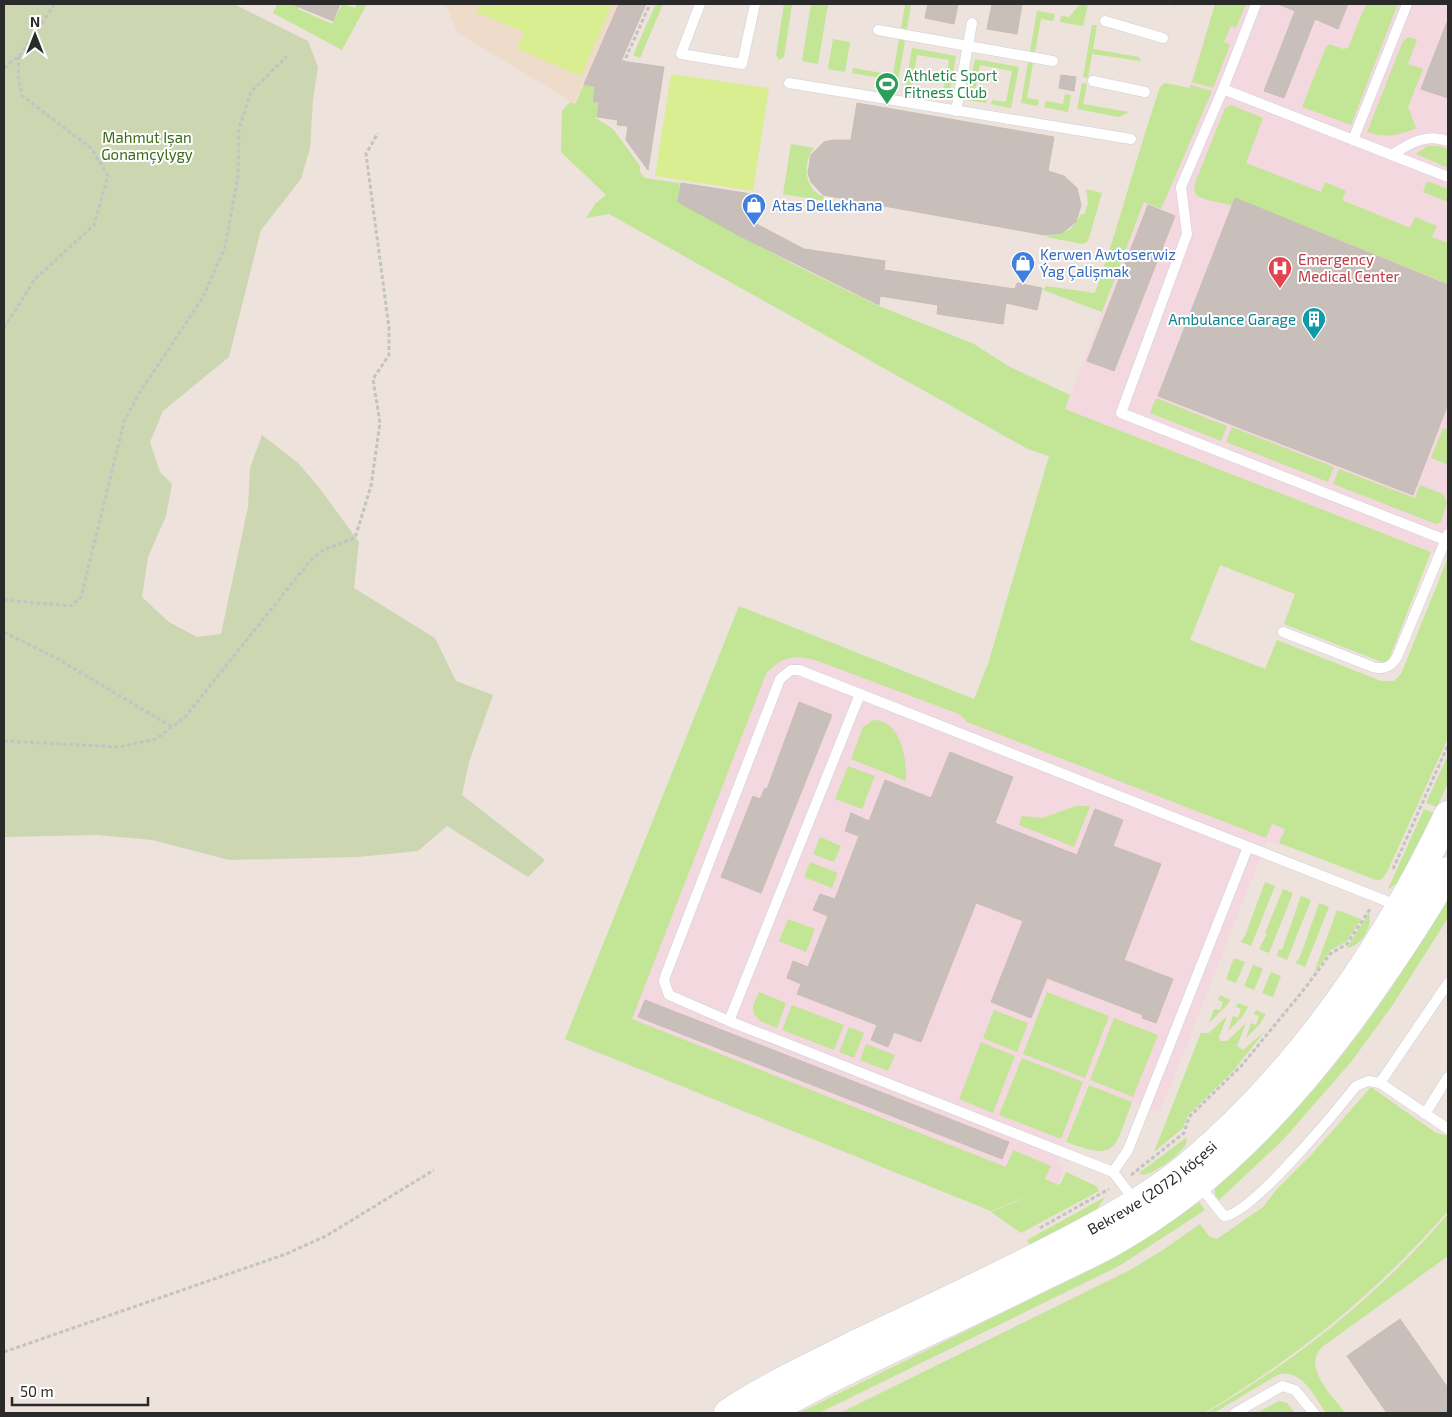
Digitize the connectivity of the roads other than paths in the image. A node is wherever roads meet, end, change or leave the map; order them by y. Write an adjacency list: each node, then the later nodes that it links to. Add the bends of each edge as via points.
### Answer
1 (700, 4): 2 (lane, via 681,54 742,64)
2 (754, 4)
3 (1256, 4): 13 (lane)
4 (1407, 4): 17 (lane)
5 (1105, 21): 8 (lane)
6 (972, 23): 9 (lane)
7 (878, 30): 9 (lane)
8 (1164, 38)
9 (968, 46): 10 (lane); 15 (lane)
10 (1053, 61)
11 (1093, 82): 14 (lane)
12 (789, 83): 15 (lane)
13 (1223, 89): 17 (lane); 21 (lane, via 1181,187 1188,234 1121,413)
14 (1146, 92)
15 (956, 111): 16 (lane)
16 (1130, 139)
17 (1353, 140): 19 (lane)
18 (1448, 141): 19 (lane, via 1423,138)
19 (1392, 155): 20 (lane)
20 (1448, 177)
21 (1447, 538): 22 (lane, via 1397,657 1390,666 1379,669)
22 (1283, 632)
23 (860, 694): 25 (lane); 29 (lane); 29 (lane, via 799,670 791,670 780,679 664,982 669,995)
24 (1448, 815): 27 (main road, Bekrewe (2072) köçesi)
25 (1248, 847): 27 (lane); 34 (lane, via 1128,1150)
26 (1448, 871): 35 (main road, Bekrewe (2072) köçesi, via 1409,937 1360,1008 1250,1138)
27 (1389, 902): 36 (main road, Bekrewe (2072) köçesi, via 1341,1001 1235,1124 1186,1167)
28 (1448, 983): 31 (lane)
29 (729, 1021): 34 (lane)
30 (1448, 1077): 32 (lane)
31 (1380, 1083): 32 (lane); 35 (lane, via 1368,1081 1356,1086 1331,1118 1276,1176 1230,1216 1224,1216)
32 (1424, 1114): 33 (lane)
33 (1448, 1129)
34 (1113, 1172): 36 (lane)
35 (1198, 1184): 38 (main road, Bekrewe (2072) köçesi, via 1116,1240 814,1386)
36 (1128, 1192): 37 (main road, Bekrewe (2072) köçesi, via 1056,1247 802,1371)
37 (728, 1413)
38 (766, 1413)
39 (1235, 1413): 40 (lane, via 1282,1386 1295,1390)
40 (1314, 1413)

